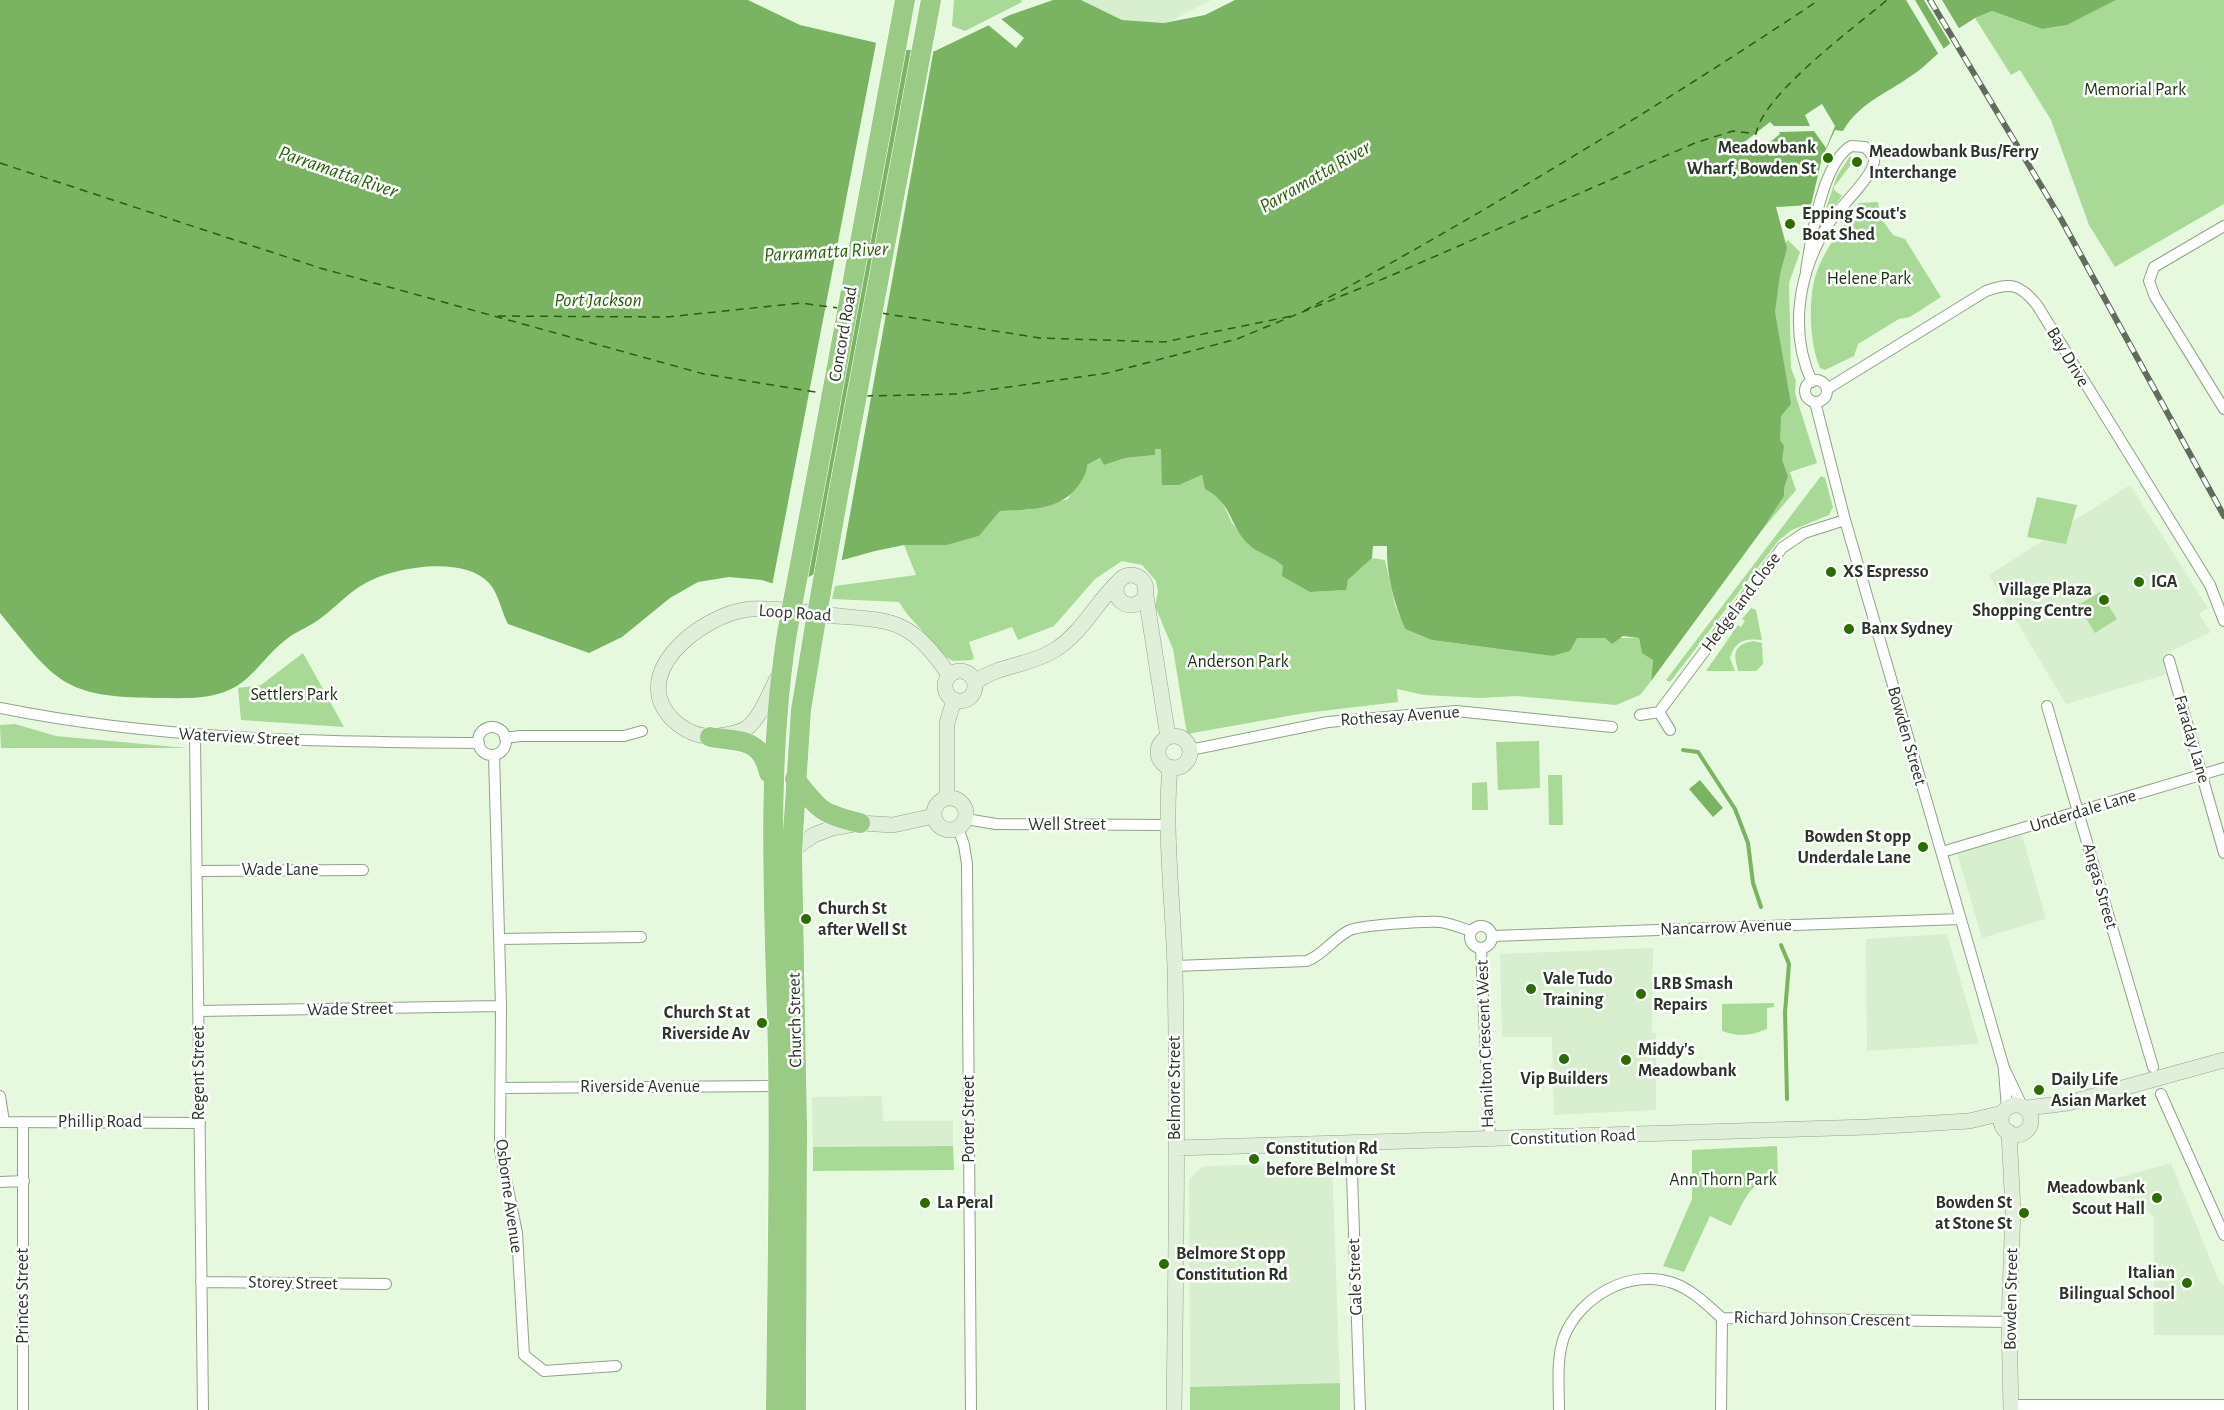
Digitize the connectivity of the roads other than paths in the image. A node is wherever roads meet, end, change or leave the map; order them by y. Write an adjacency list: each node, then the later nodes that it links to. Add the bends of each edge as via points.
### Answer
1 (931, 0): 16 (highway, Concord Road, bridge)
2 (903, 9): 17 (highway, Concord Road, bridge)
3 (2224, 226): 8 (street, via 2151,270 2149,280 2151,291)
4 (1806, 271): 4 (street, via 1834,163 1856,145 1869,150 1875,161 1871,172 1829,223); 5 (street, via 1799,337)
5 (1812, 382): 6 (street, via 1820,381); 7 (street, via 1806,394)
6 (1827, 389): 7 (street, via 1823,400); 14 (street, Bay Drive, via 1986,291 2005,284 2021,290 2037,305 2210,585)
7 (1815, 402): 9 (street, Bowden Street)
8 (2224, 409)
9 (1845, 520): 25 (street, Hedgeland Close, via 1804,533 1782,548); 49 (street, Bowden Street)
10 (1120, 580): 11 (main road, via 1138,578); 12 (main road, via 1116,593); 13 (main road)
11 (1145, 590): 12 (main road, via 1142,599); 15 (main road)
12 (1127, 604): 13 (main road, via 1113,604); 15 (main road)
13 (1093, 613): 21 (main road, via 1052,652 1000,668)
14 (2224, 621)
15 (1151, 630): 32 (main road)
16 (814, 631): 40 (highway, Church Street)
17 (787, 633): 19 (highway, Church Street)
18 (2169, 660): 39 (street, Faraday Lane)
19 (781, 671): 31 (main road, via 750,725 740,732); 41 (highway, Church Street)
20 (950, 675): 21 (main road, via 964,671); 22 (main road, via 946,693); 31 (main road, Loop Road, via 920,637 897,624 804,612 739,612 711,621 690,635 672,652 662,672 660,692 665,710 685,729)
21 (975, 682): 22 (main road, via 975,692 969,699)
22 (954, 700): 42 (main road, via 947,723)
23 (2047, 706): 43 (street, Angas Street)
24 (0, 708): 30 (street, Waterview Street, via 66,722)
25 (1659, 712): 26 (street); 28 (street)
26 (1640, 715)
27 (1612, 727): 35 (street, Rothesay Avenue, via 1456,711 1329,722)
28 (1670, 730)
29 (642, 731): 33 (street, via 624,735)
30 (195, 736): 34 (street, Waterview Street); 52 (street, Regent Street)
31 (710, 737): 41 (highway, via 758,748 765,757)
32 (1168, 737): 35 (main road, via 1182,738); 37 (main road, via 1160,744 1158,753)
33 (505, 738): 34 (street, via 495,728 487,727 480,731); 36 (street, via 504,750)
34 (479, 744): 36 (street)
35 (1190, 750): 37 (main road, via 1184,764)
36 (494, 755): 57 (street, Osborne Avenue)
37 (1170, 767): 47 (main road, Belmore Street)
38 (2224, 768): 39 (street, Underdale Lane)
39 (2202, 775): 43 (street, Underdale Lane); 50 (street, Faraday Lane)
40 (795, 779): 45 (highway, via 822,812); 48 (highway, Church Street)
41 (772, 785): 64 (highway, Church Street)
42 (947, 798): 44 (main road, via 937,805); 46 (main road, via 962,803)
43 (2079, 813): 49 (street, Underdale Lane); 63 (street, Angas Street)
44 (934, 816): 45 (main road, via 893,825); 46 (main road, via 943,829)
45 (860, 823): 48 (main road, via 824,830)
46 (962, 824): 47 (street, Well Street); 89 (street, Porter Street, via 967,864)
47 (1168, 825): 59 (main road, Belmore Street)
48 (792, 850): 88 (highway, Church Street)
49 (1942, 852): 53 (street, Bowden Street)
50 (2224, 853)
51 (363, 870): 52 (street, Wade Lane)
52 (198, 871): 61 (street, Regent Street)
53 (1960, 919): 55 (street, Nancarrow Avenue); 68 (street, Bowden Street)
54 (1471, 931): 55 (street, via 1484,926); 58 (street, via 1471,943); 59 (street, via 1441,922 1365,927 1350,929 1322,955 1307,961)
55 (1493, 936): 58 (street, via 1490,945)
56 (641, 937): 57 (street)
57 (499, 939): 60 (street, Osborne Avenue)
58 (1481, 949): 72 (street, Hamilton Crescent West)
59 (1175, 966): 74 (main road, Belmore Street)
60 (501, 1006): 61 (street, Wade Street); 65 (street, Osborne Avenue)
61 (199, 1011): 71 (street, Regent Street)
62 (2224, 1060): 68 (main road, Constitution Road)
63 (2153, 1066)
64 (778, 1086): 65 (street, Riverside Avenue); 87 (highway, Church Street)
65 (501, 1088): 82 (street, Osborne Avenue, via 500,1150 517,1233 524,1355 544,1371)
66 (2161, 1094): 77 (street)
67 (0, 1096): 69 (street)
68 (2016, 1118): 72 (main road, Constitution Road); 81 (main road, Bowden Street)
69 (2, 1122): 70 (street, Phillip Road)
70 (23, 1122): 71 (street, Phillip Road); 75 (street, Princes Street)
71 (200, 1123): 78 (street, Regent Street)
72 (1490, 1140): 73 (main road, Constitution Road)
73 (1351, 1144): 74 (main road, Constitution Road); 91 (street, Gale Street)
74 (1176, 1148): 90 (main road, Belmore Street)
75 (24, 1181): 76 (street); 85 (street, Princes Street)
76 (0, 1182)
77 (2224, 1235)
78 (201, 1282): 79 (street, Storey Street); 86 (street, Regent Street)
79 (386, 1284)
80 (1722, 1318): 81 (street, Richard Johnson Crescent); 92 (street, Richard Johnson Crescent, via 1686,1289 1657,1280 1627,1282 1601,1294 1579,1313 1564,1337 1560,1351); 93 (street)
81 (2009, 1322): 84 (main road, Bowden Street)
82 (616, 1366)
83 (2224, 1405): 84 (street)
84 (2011, 1407)
85 (23, 1410)
86 (202, 1410)
87 (776, 1410)
88 (796, 1410)
89 (971, 1410)
90 (1174, 1410)
91 (1359, 1410)
92 (1559, 1410)
93 (1720, 1410)

